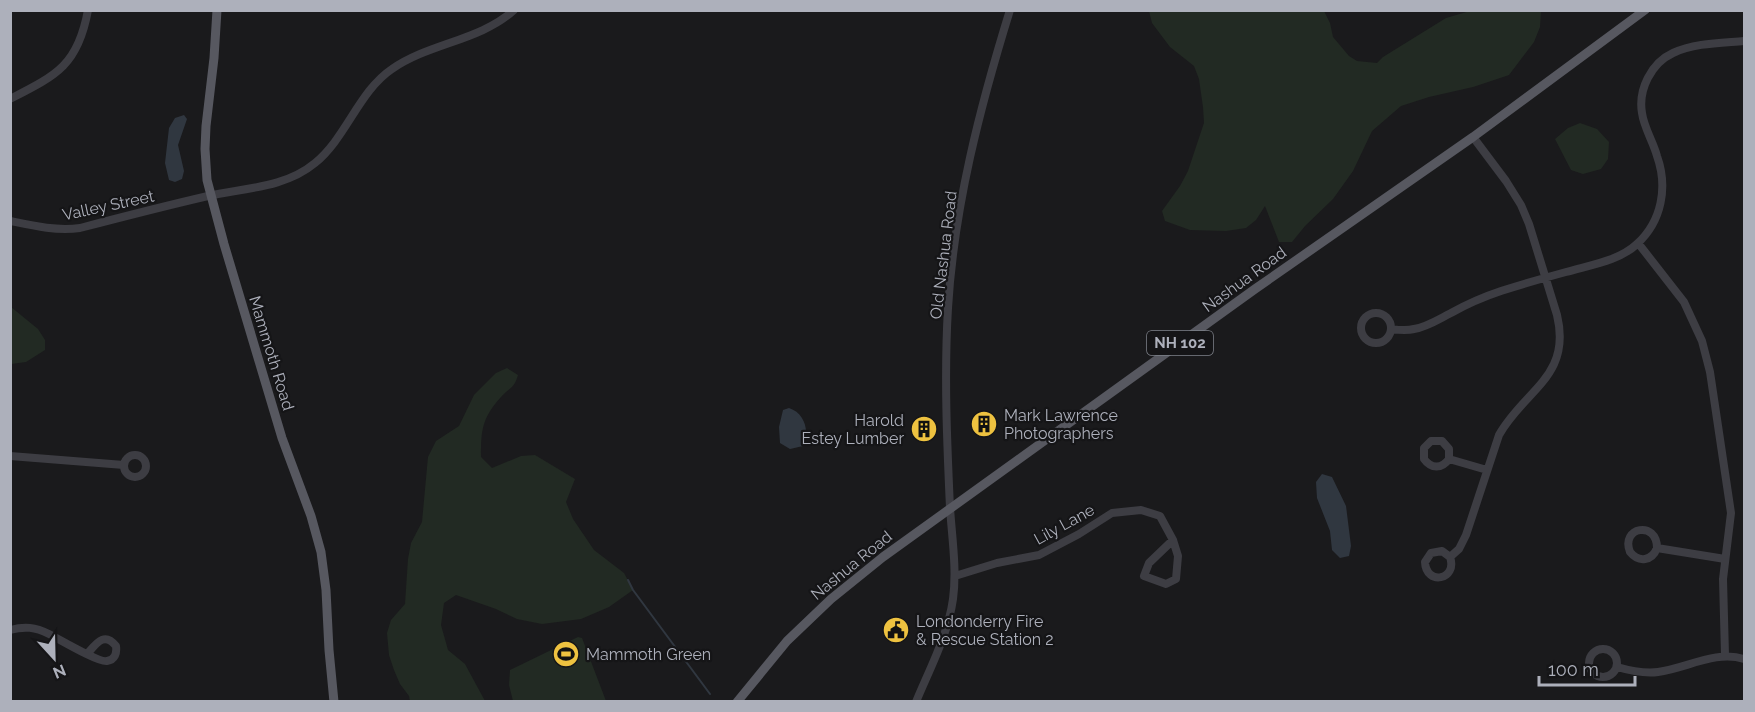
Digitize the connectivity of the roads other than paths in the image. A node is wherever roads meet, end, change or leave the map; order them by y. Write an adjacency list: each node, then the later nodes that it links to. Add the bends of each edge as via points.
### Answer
1 (88, 10): 7 (street, via 77,48 65,66)
2 (217, 10): 9 (main road, Mammoth Road, via 205,149)
3 (514, 10): 9 (street, Valley Street, via 483,30 390,69 371,88 323,156 304,171 263,186)
4 (1010, 10): 18 (street, Old Nashua Road, via 981,108 951,268 946,388)
5 (1645, 10): 8 (main road, Nashua Road / NH 102)
6 (1744, 41): 11 (street, via 1674,52 1653,69 1645,83 1641,111 1658,156 1662,195 1660,210)
7 (10, 99)
8 (1473, 137): 12 (street, via 1521,205); 18 (main road, Nashua Road / NH 102)
9 (211, 195): 10 (street, Valley Street, via 65,230); 29 (main road, Mammoth Road, via 282,438 321,552)
10 (10, 221)
11 (1638, 243): 12 (street, via 1615,257); 22 (street, via 1684,302 1708,362 1731,504)
12 (1545, 278): 13 (street, via 1479,298 1421,327); 17 (street, via 1559,321 1558,355 1546,379 1503,428)
13 (1391, 329)
14 (10, 456): 16 (street)
15 (1449, 459): 17 (street)
16 (124, 465)
17 (1487, 470): 21 (street, via 1464,540)
18 (951, 508): 23 (street, Old Nashua Road); 30 (main road, Nashua Road / NH 102, via 831,599 782,646)
19 (1173, 540): 19 (street, Lily Lane, via 1178,556 1176,579 1166,584 1144,576 1149,563); 23 (street, Lily Lane, via 1160,516 1141,510 1112,513 1039,555)
20 (1657, 548): 22 (street)
21 (1450, 557)
22 (1725, 559): 26 (street)
23 (955, 576): 31 (street, Old Nashua Road, via 946,627)
24 (10, 630): 25 (street, via 35,629)
25 (87, 654)
26 (1725, 655): 27 (street); 28 (street, via 1657,672 1640,673)
27 (1744, 659)
28 (1617, 667)
29 (334, 702)
30 (737, 702)
31 (916, 702)

